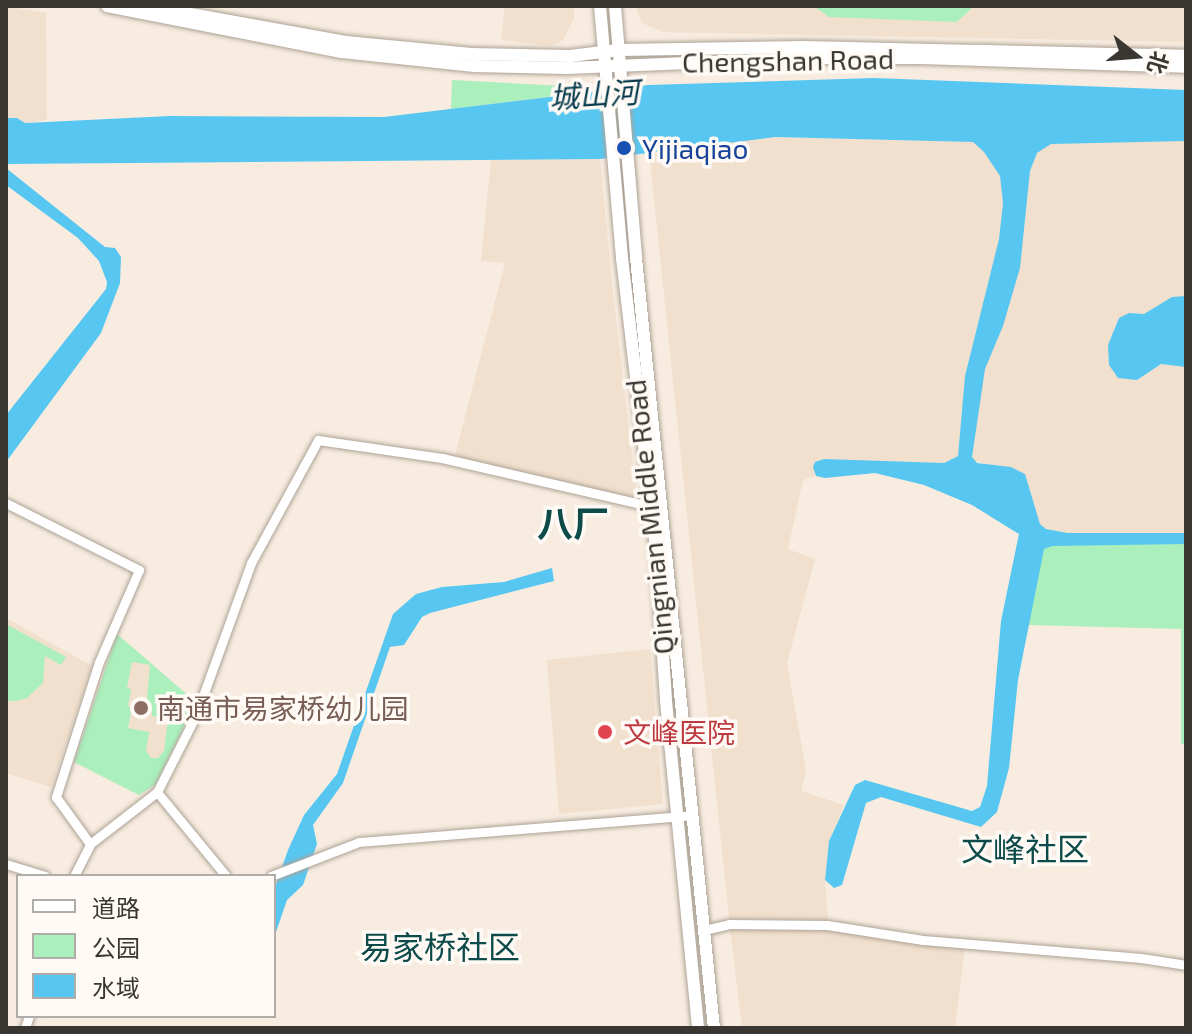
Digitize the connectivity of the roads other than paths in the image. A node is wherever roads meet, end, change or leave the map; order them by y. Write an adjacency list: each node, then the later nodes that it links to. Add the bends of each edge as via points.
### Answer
1 (107, 6): 9 (main road, Chengshan Road, via 342,52 474,66)
2 (146, 6): 6 (main road, Chengshan Road, via 361,44 483,55)
3 (600, 6): 6 (main road, Qingnian Middle Road)
4 (615, 6): 5 (main road, Qingnian Middle Road)
5 (619, 50): 6 (main road, Chengshan Road); 7 (main road, Chengshan Road, via 804,47); 8 (main road, Qingnian Middle Road)
6 (604, 52): 9 (main road, Qingnian Middle Road)
7 (1186, 56)
8 (620, 65): 9 (main road, Chengshan Road); 10 (main road, Chengshan Road, via 921,58); 11 (main road, Qingnian Middle Road)
9 (605, 66): 11 (main road, Qingnian Middle Road)
10 (1186, 67)
11 (615, 84): 13 (main road, Qingnian Middle Road, via 613,161); 14 (main road, Qingnian Middle Road)
12 (6, 503): 17 (street, via 139,570 99,662 56,797)
13 (649, 506): 14 (street); 15 (street, via 442,458 318,440 251,563 196,715); 16 (main road, Qingnian Middle Road)
14 (664, 509): 16 (main road, Qingnian Middle Road)
15 (157, 792): 17 (street); 21 (street)
16 (685, 815): 22 (street, via 359,842); 23 (main road, Qingnian Middle Road); 25 (main road, Qingnian Middle Road)
17 (90, 844): 20 (street)
18 (6, 864): 19 (street)
19 (38, 874)
20 (75, 874)
21 (224, 874)
22 (276, 874)
23 (704, 930): 24 (street, via 729,924 827,925 923,940); 26 (main road, Qingnian Middle Road)
24 (1186, 965)
25 (698, 1028)
26 (714, 1028)

